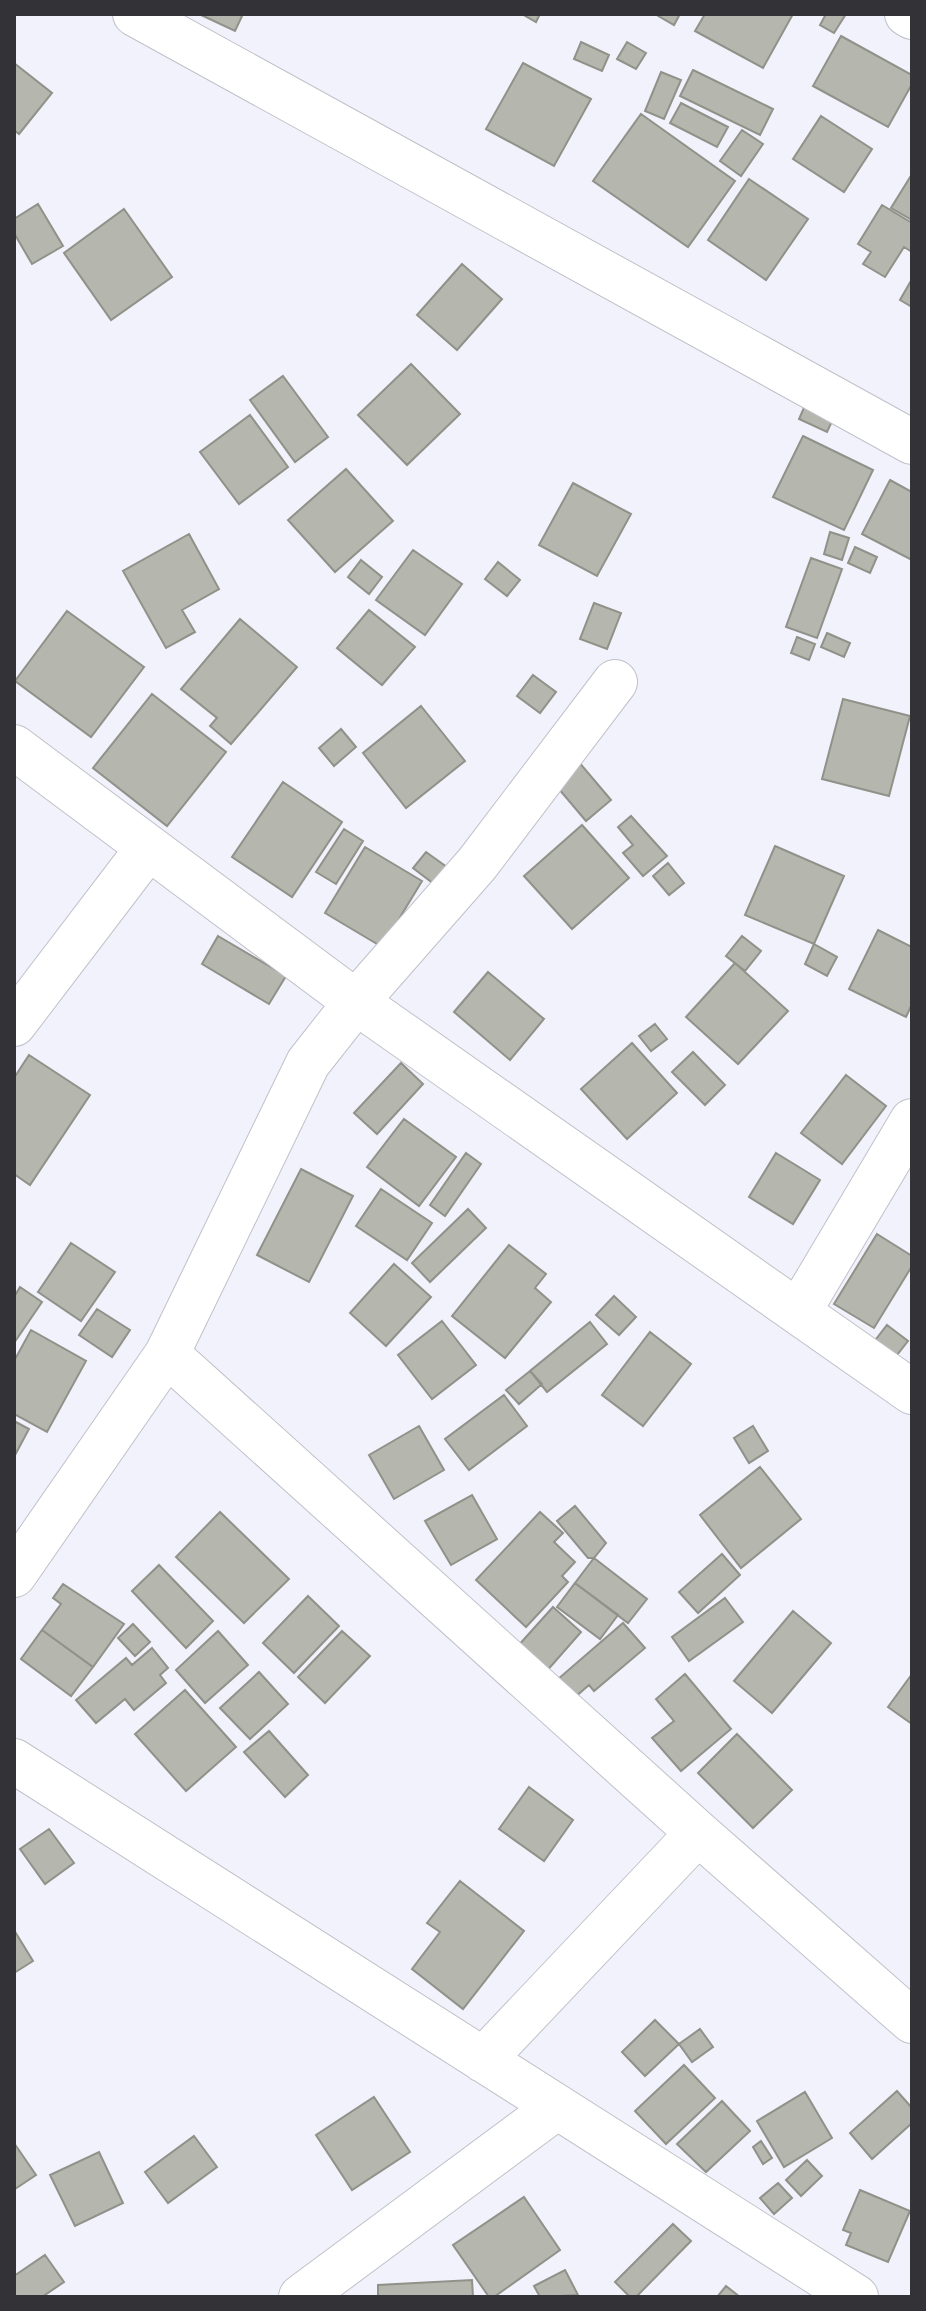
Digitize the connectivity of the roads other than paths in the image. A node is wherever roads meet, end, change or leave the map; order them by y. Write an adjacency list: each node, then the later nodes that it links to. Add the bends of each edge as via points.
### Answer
1 (135, 14): 4 (street)
2 (907, 14): 3 (street)
3 (912, 17)
4 (912, 442)
5 (615, 682): 8 (street, via 477,864)
6 (14, 747): 7 (street)
7 (148, 848): 8 (street); 9 (street)
8 (356, 1002): 11 (street); 12 (street, via 308,1063)
9 (14, 1024)
10 (912, 1121): 11 (street)
11 (799, 1311): 13 (street)
12 (167, 1354): 14 (street); 16 (street)
13 (912, 1392)
14 (14, 1575)
15 (14, 1761): 18 (street)
16 (698, 1833): 17 (street); 18 (street)
17 (912, 2021)
18 (483, 2060): 19 (street)
19 (557, 2107): 20 (street); 21 (street)
20 (301, 2297)
21 (856, 2297)

